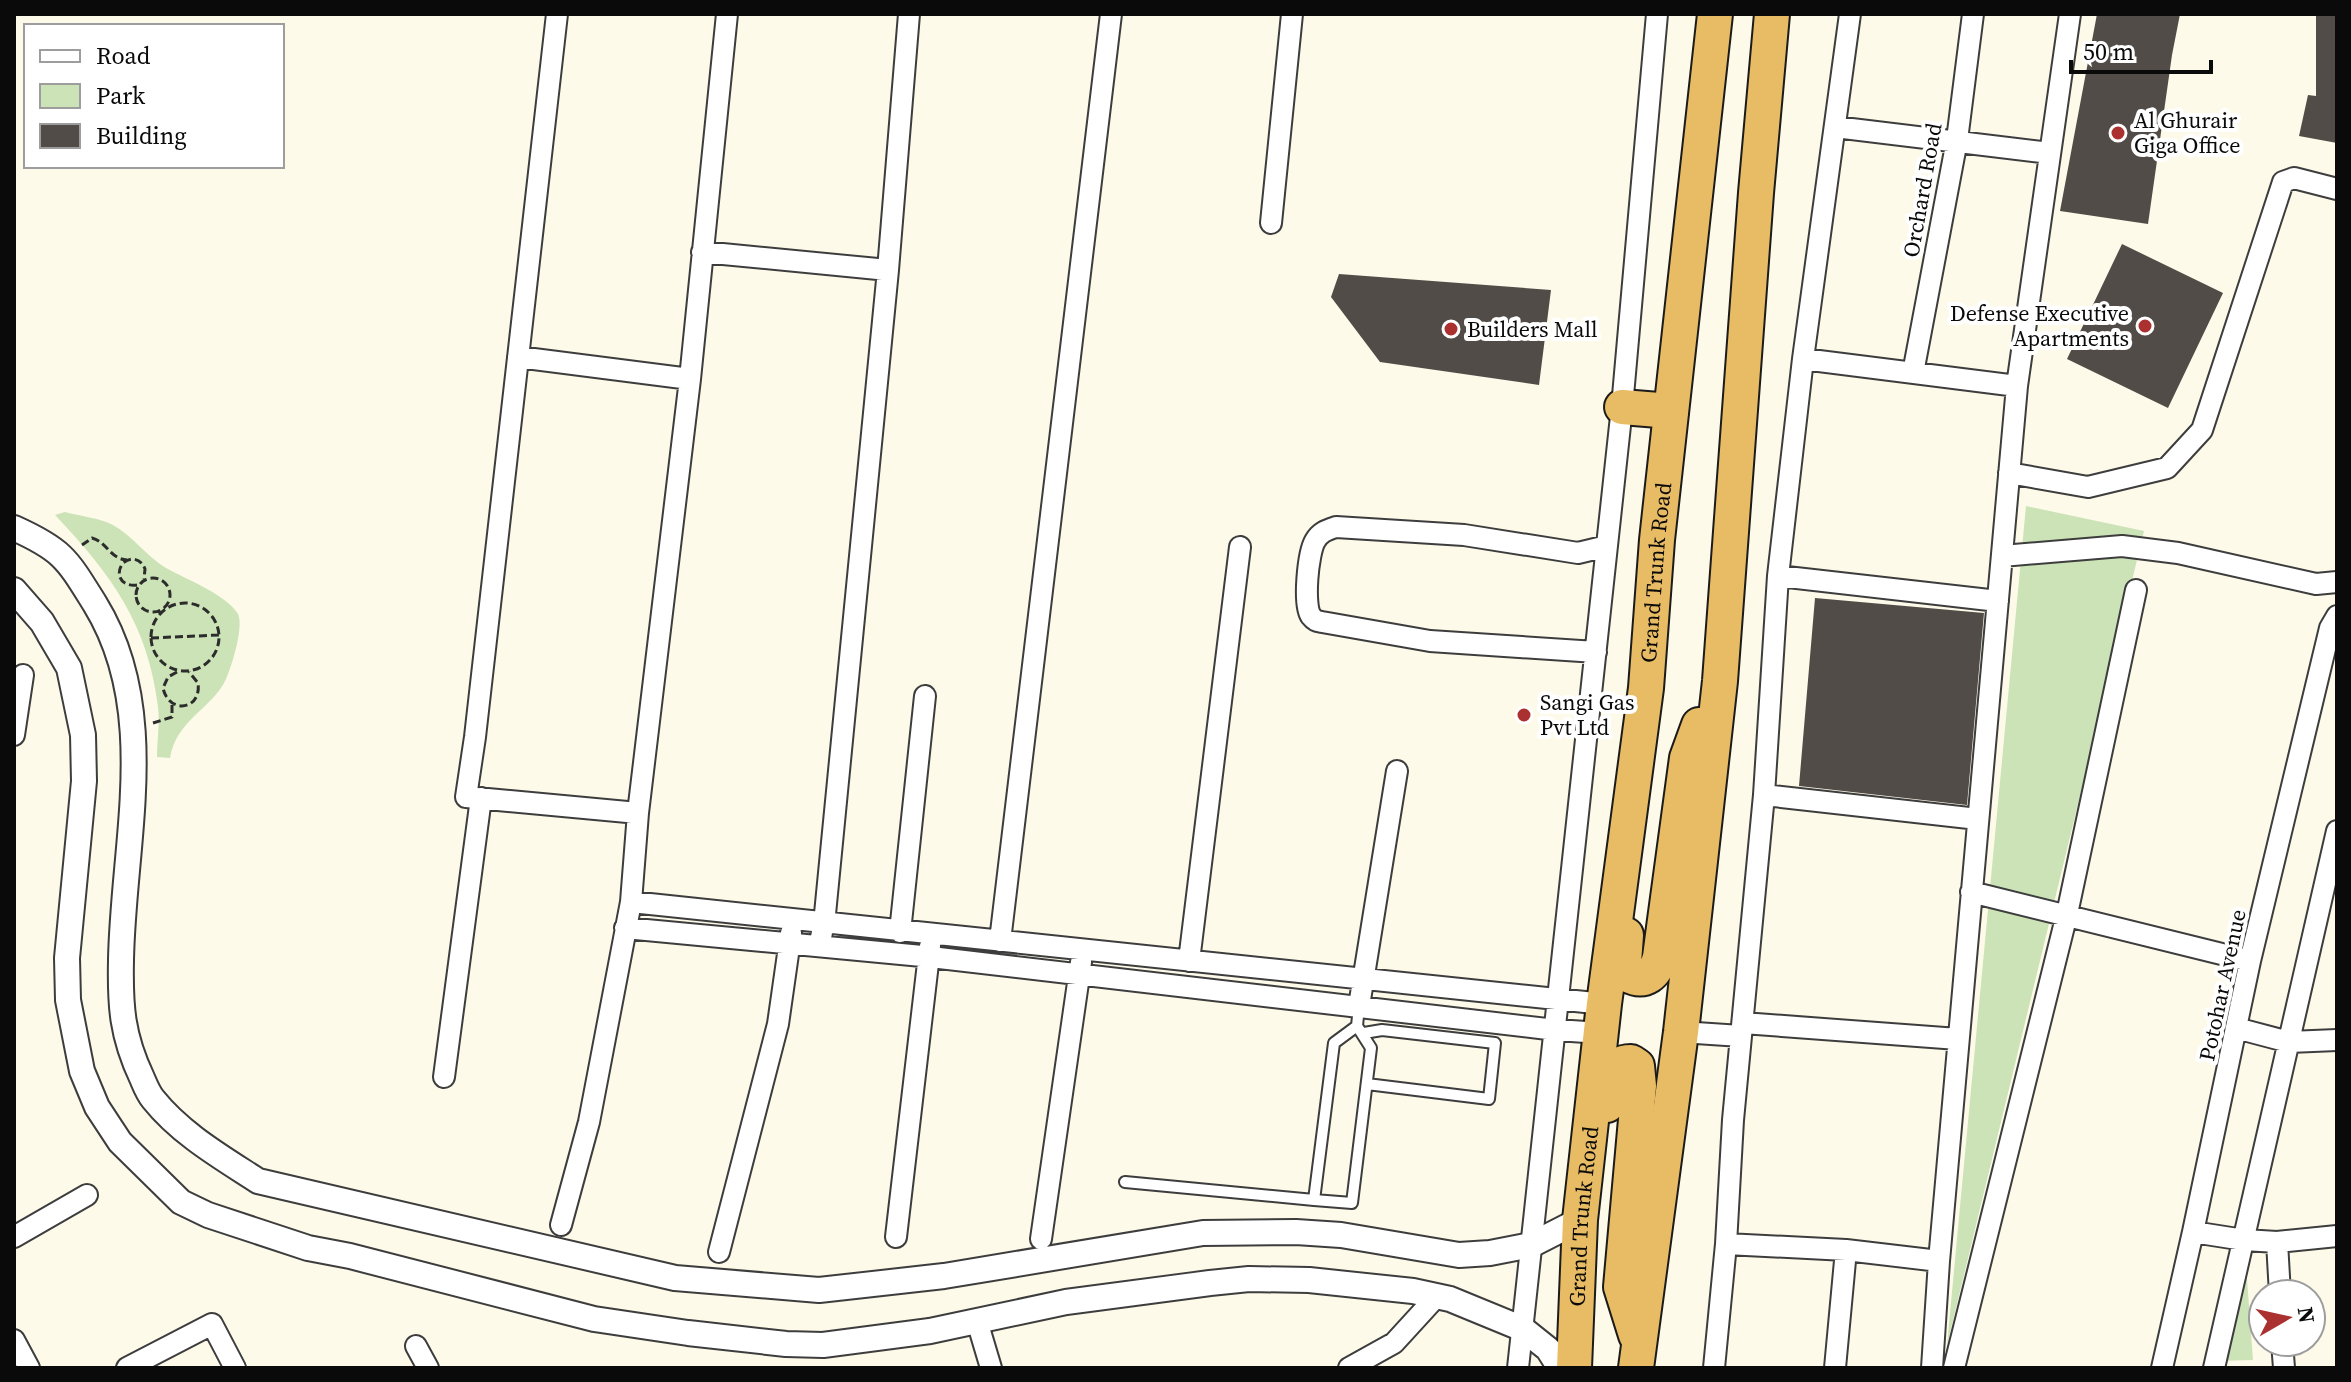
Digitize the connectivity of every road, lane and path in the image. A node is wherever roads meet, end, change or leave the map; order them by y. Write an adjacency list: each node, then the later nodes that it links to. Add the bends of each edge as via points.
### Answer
1 (557, 14): 19 (street)
2 (727, 14): 17 (street)
3 (909, 14): 18 (street)
4 (1111, 14): 67 (street)
5 (1292, 14): 16 (street)
6 (1657, 14): 24 (street)
7 (1715, 14): 25 (highway, Grand Trunk Road)
8 (1772, 14): 47 (highway)
9 (1850, 14): 12 (street)
10 (1973, 14): 13 (street, Orchard Road)
11 (2070, 14): 14 (street)
12 (1835, 127): 13 (street); 20 (street)
13 (1957, 140): 14 (street); 21 (street, Orchard Road)
14 (2050, 153): 23 (street)
15 (2337, 189): 26 (street, via 2294,178 2283,182 2202,430 2167,468 2088,487)
16 (1271, 223)
17 (702, 252): 18 (street); 22 (street)
18 (888, 270): 63 (street)
19 (518, 357): 22 (street); 55 (street, via 466,797)
20 (1803, 359): 21 (street); 33 (street)
21 (1913, 373): 23 (street)
22 (690, 379): 56 (street)
23 (2017, 386): 26 (street)
24 (1622, 407): 25 (highway); 28 (street)
25 (1671, 411): 48 (highway, Grand Trunk Road)
26 (2009, 473): 30 (street)
27 (14, 528): 31 (street, via 50,544)
28 (1607, 546): 43 (street); 43 (street, via 1578,553 1464,535 1336,527 1314,542 1308,575 1309,614 1322,622 1430,641)
29 (1240, 547): 72 (street)
30 (2002, 556): 34 (street, via 2122,546 2316,584); 38 (street)
31 (64, 557): 32 (path, via 92,538 115,558); 51 (street, via 114,638 127,679)
32 (127, 560): 35 (path, via 144,565 146,574); 35 (path, via 119,575 124,583)
33 (1778, 576): 38 (street); 54 (street)
34 (2337, 582)
35 (139, 584): 39 (path, via 135,597 140,608); 39 (path, via 152,578 167,585 170,596)
36 (14, 590): 108 (street, via 42,622 69,668 83,735 84,781 67,958 68,1000 82,1071 120,1142 181,1202 308,1248 594,1319 823,1345)
37 (2136, 590): 61 (street)
38 (1998, 601): 57 (street)
39 (163, 611): 41 (path, via 178,603 194,604 209,612); 42 (path, via 153,623)
40 (2337, 616): 73 (street, Potohar Avenue, via 2326,643)
41 (219, 635): 42 (path); 45 (path, via 210,660)
42 (151, 638): 44 (path, via 159,659)
43 (1596, 652): 76 (street)
44 (179, 671): 45 (path); 50 (path, via 165,682 164,695)
45 (185, 671): 50 (path, via 196,678 198,695 184,707)
46 (23, 675): 52 (street)
47 (1720, 681): 48 (highway, via 1687,758 1657,969 1646,979 1636,979 1624,963 1650,766); 82 (highway)
48 (1646, 688): 77 (highway, Grand Trunk Road)
49 (925, 696): 65 (street)
50 (172, 704): 51 (path, via 172,717)
51 (133, 726): 104 (street, via 121,955 125,1037 152,1098 203,1146 258,1181 675,1278 819,1290 944,1276 1203,1233 1341,1235)
52 (14, 735)
53 (1397, 771): 75 (street)
54 (1764, 795): 57 (street); 80 (street)
55 (481, 798): 56 (street); 86 (street)
56 (638, 813): 60 (street)
57 (1978, 819): 59 (street)
58 (2337, 831): 85 (street)
59 (1971, 892): 61 (street); 83 (street)
60 (631, 902): 62 (street); 64 (street)
61 (2067, 914): 73 (street); 125 (street)
62 (794, 921): 63 (street); 68 (street)
63 (823, 924): 65 (street); 69 (street)
64 (625, 928): 68 (street); 92 (street, via 589,1122)
65 (900, 932): 66 (street)
66 (933, 934): 67 (street); 71 (street)
67 (1000, 941): 70 (street)
68 (789, 944): 69 (street); 103 (street, via 778,1024)
69 (819, 946): 71 (street)
70 (1083, 950): 72 (street); 74 (street)
71 (928, 957): 74 (street); 96 (street)
72 (1189, 961): 75 (street)
73 (2250, 961): 79 (street, Potohar Avenue)
74 (1079, 975): 78 (street); 97 (street)
75 (1364, 978): 76 (street); 78 (street)
76 (1559, 999): 77 (street); 81 (street)
77 (1603, 1018): 81 (street); 91 (highway, Grand Trunk Road)
78 (1360, 1022): 81 (street); 87 (lane, via 1371,1048); 87 (lane, via 1382,1030 1495,1043 1489,1099); 90 (lane, via 1334,1043)
79 (2236, 1028): 85 (street); 93 (street, Potohar Avenue)
80 (1742, 1029): 82 (street); 83 (street); 100 (street)
81 (1556, 1030): 101 (street)
82 (1681, 1032): 113 (highway)
83 (1958, 1039): 105 (street)
84 (2337, 1040): 85 (street)
85 (2289, 1042): 98 (street)
86 (444, 1077)
87 (1367, 1084): 90 (lane, via 1352,1203)
88 (1125, 1182): 90 (lane)
89 (87, 1195): 95 (street)
90 (1314, 1200)
91 (1580, 1220): 101 (street); 112 (highway, Grand Trunk Road)
92 (561, 1225)
93 (2193, 1232): 98 (street); 126 (street, Potohar Avenue)
94 (2337, 1236): 99 (street)
95 (14, 1237)
96 (896, 1237)
97 (1041, 1239)
98 (2244, 1240): 99 (street); 127 (street)
99 (2277, 1242): 106 (street)
100 (1726, 1244): 102 (street); 122 (street)
101 (1531, 1245): 104 (street); 109 (street)
102 (1846, 1250): 105 (street); 123 (street)
103 (719, 1252)
104 (1459, 1255): 107 (street)
105 (1939, 1261): 124 (street)
106 (2279, 1278)
107 (1444, 1297): 108 (street, via 1249,1279 1066,1302); 109 (street); 119 (street, via 1394,1343)
108 (977, 1321): 118 (street)
109 (1523, 1329): 120 (street); 121 (street, via 1548,1349)
110 (14, 1340): 114 (street)
111 (416, 1346): 117 (street)
112 (1576, 1351): 113 (highway, via 1610,1082 1618,1065 1631,1062 1637,1066 1639,1086 1621,1287)
113 (1638, 1356)
114 (29, 1368)
115 (127, 1368): 116 (street, via 212,1324)
116 (235, 1368)
117 (428, 1368)
118 (991, 1368)
119 (1349, 1368)
120 (1518, 1368)
121 (1560, 1368)
122 (1714, 1368)
123 (1835, 1368)
124 (1932, 1368)
125 (1954, 1368)
126 (2162, 1368)
127 (2214, 1368)

